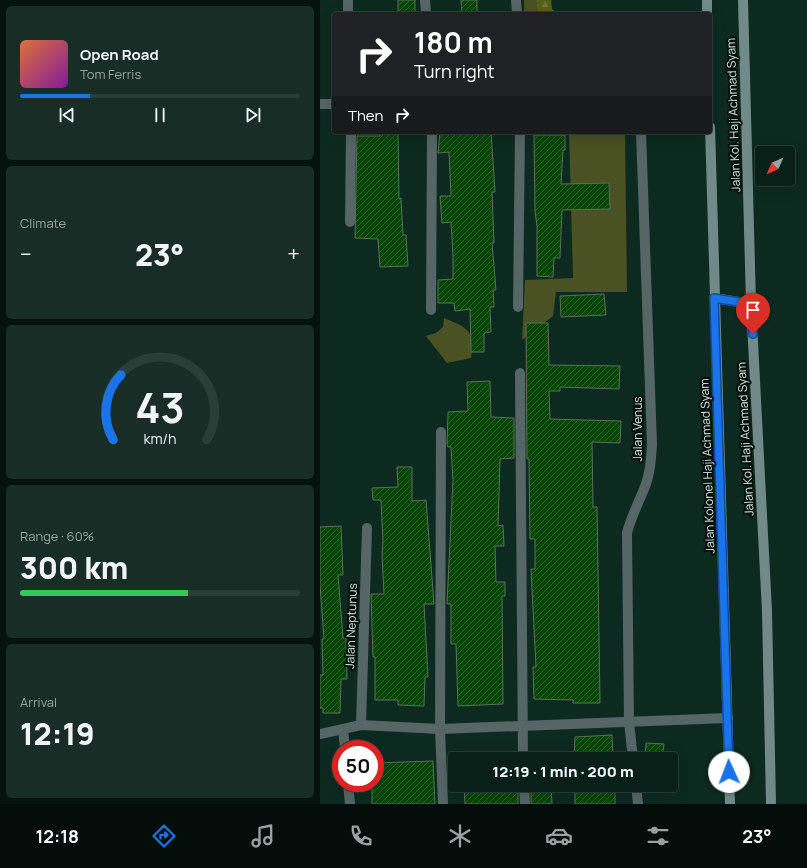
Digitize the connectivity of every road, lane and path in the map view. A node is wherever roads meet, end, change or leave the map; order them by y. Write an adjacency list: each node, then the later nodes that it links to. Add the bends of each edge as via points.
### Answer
1 (348, 0): 6 (street)
2 (425, 0): 7 (street)
3 (516, 0): 8 (street)
4 (707, 0): 9 (main road)
5 (743, 0): 19 (main road, Jalan Kol. Haji Achmad Syam)
6 (348, 12)
7 (426, 12)
8 (517, 12)
9 (707, 12)
10 (320, 104): 11 (street)
11 (332, 104)
12 (351, 134): 17 (street)
13 (432, 134): 21 (street)
14 (520, 134): 20 (street)
15 (641, 134): 26 (street, Jalan Venus, via 652,445 649,474 630,519 627,534)
16 (710, 134): 18 (main road, Jalan Kolonel Haji Achmad Syam)
17 (350, 222)
18 (714, 298): 19 (main road); 25 (main road, Jalan Kolonel Haji Achmad Syam)
19 (751, 304): 43 (main road, Jalan Kol. Haji Achmad Syam, via 767,611)
20 (518, 307)
21 (431, 310)
22 (520, 373): 28 (street)
23 (440, 432): 30 (street)
24 (367, 528): 27 (street, Jalan Neptunus)
25 (728, 718): 26 (street); 42 (main road, Jalan Kolonel Haji Achmad Syam)
26 (629, 722): 28 (street); 34 (street, Jalan Venus)
27 (361, 725): 29 (street); 30 (street)
28 (522, 725): 30 (street); 33 (street)
29 (343, 729): 31 (street); 32 (street)
30 (440, 729): 39 (street)
31 (320, 734)
32 (344, 740)
33 (523, 752)
34 (632, 752)
35 (349, 792): 38 (street)
36 (524, 792): 40 (street)
37 (637, 792): 41 (street)
38 (350, 804)
39 (443, 804)
40 (525, 804)
41 (638, 804)
42 (730, 804)
43 (771, 804)

